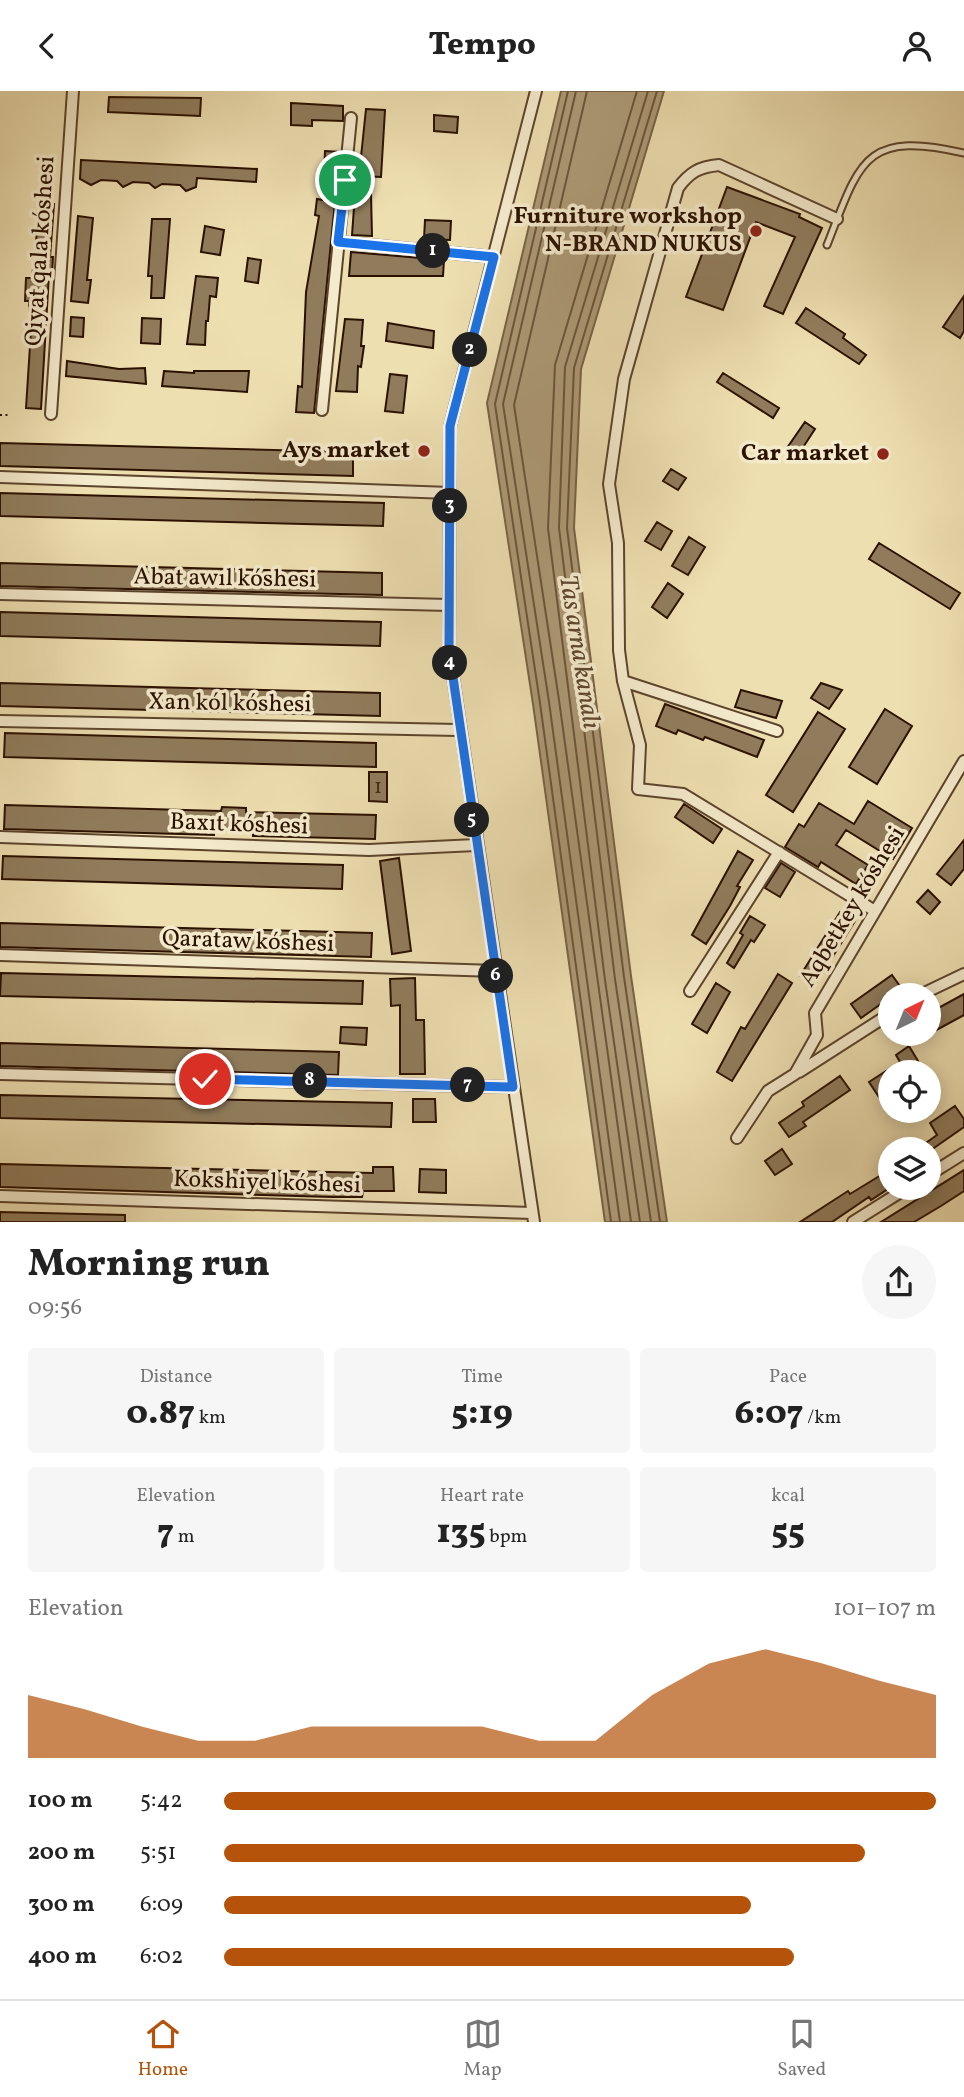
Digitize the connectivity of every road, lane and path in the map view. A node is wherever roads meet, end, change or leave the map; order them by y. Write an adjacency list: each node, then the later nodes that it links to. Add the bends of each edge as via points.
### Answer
1 (73, 91): 10 (street, Qiyat qala kóshesi)
2 (536, 91): 8 (street)
3 (351, 118): 6 (street)
4 (964, 153): 5 (lane, via 912,144 888,147 870,156)
5 (837, 219): 7 (lane); 17 (street, via 719,165 699,167 678,188 625,379 609,484 618,543)
6 (338, 242): 8 (street); 9 (street)
7 (827, 245)
8 (494, 257): 14 (street, via 450,426)
9 (322, 410)
10 (51, 414)
11 (0, 415): 12 (path)
12 (10, 415)
13 (0, 477): 14 (street)
14 (450, 493): 16 (street)
15 (0, 594): 16 (street, Abat awıl kóshesi)
16 (449, 605): 19 (street)
17 (623, 681): 20 (street); 24 (street, via 640,745 638,789 683,794)
18 (0, 720): 19 (street, Xan kól kóshesi)
19 (458, 730): 23 (street)
20 (777, 731)
21 (964, 761): 25 (street, Aqbetkey kóshesi)
22 (0, 837): 23 (street, Baxıt kóshesi, via 369,850)
23 (476, 845): 27 (street)
24 (779, 852): 25 (street); 30 (street)
25 (875, 911): 32 (street, Aqbetkey kóshesi, via 815,1013 817,1035)
26 (0, 955): 27 (street, Qarataw kóshesi)
27 (495, 971): 34 (street)
28 (964, 974): 29 (street)
29 (942, 985)
30 (690, 991)
31 (878, 1021): 32 (street)
32 (795, 1073): 35 (street, Aqbetkey kóshesi, via 768,1091)
33 (0, 1074): 34 (street)
34 (513, 1087): 40 (street)
35 (737, 1137)
36 (964, 1153): 37 (street)
37 (941, 1167)
38 (0, 1196): 40 (street, Kokshiyel kóshesi)
39 (888, 1200): 41 (street)
40 (533, 1217)
41 (853, 1222)

